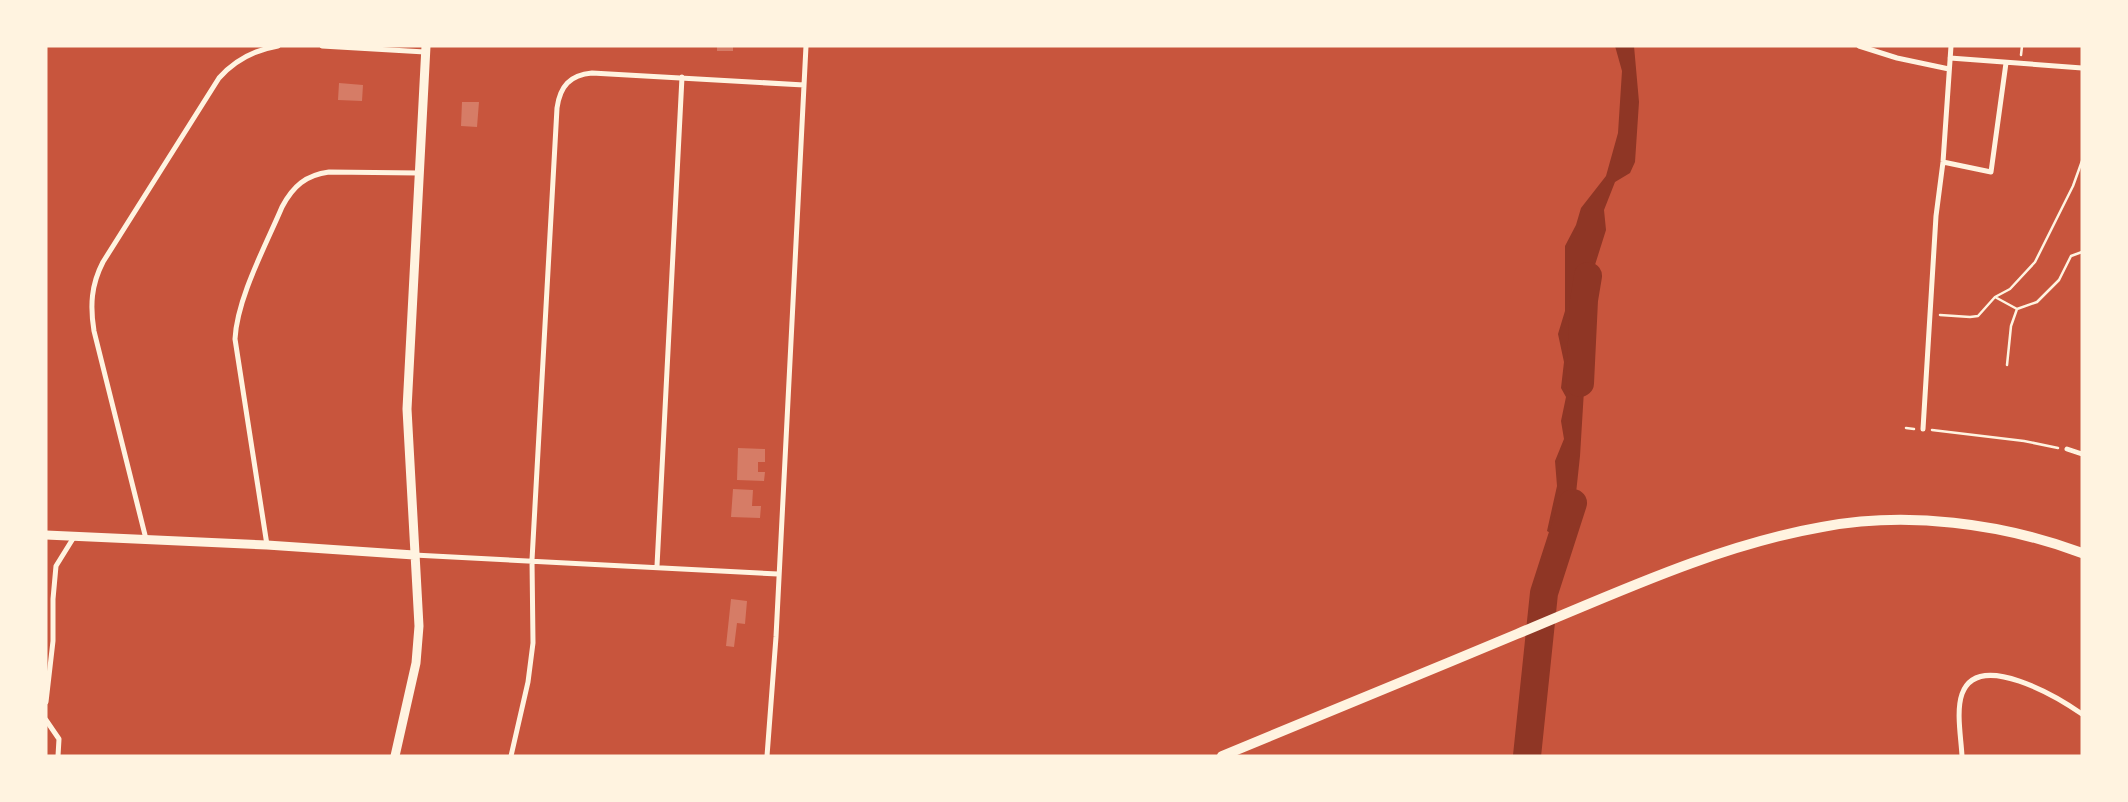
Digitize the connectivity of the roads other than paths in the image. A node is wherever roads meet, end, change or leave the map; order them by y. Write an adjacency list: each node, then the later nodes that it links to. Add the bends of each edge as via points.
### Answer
1 (278, 46): 20 (street, via 240,59 219,78 103,262 95,280 90,306 94,332)
2 (322, 46): 6 (street)
3 (806, 46): 12 (street)
4 (1859, 46): 10 (street)
5 (1951, 46): 7 (street)
6 (425, 49): 14 (street)
7 (1950, 58): 8 (street); 10 (street)
8 (2006, 62): 9 (street); 13 (street, via 1991,172)
9 (2082, 68)
10 (1949, 70): 13 (street)
11 (682, 77): 12 (street); 24 (street, via 584,73 565,83 558,99); 25 (street)
12 (804, 85): 26 (street)
13 (1944, 162): 15 (street, via 1936,216)
14 (418, 173): 21 (street, via 329,172 305,179 282,207 245,294 235,339); 23 (street, via 407,409)
15 (1923, 429)
16 (2067, 450): 17 (street)
17 (2082, 454)
18 (46, 536): 19 (street)
19 (74, 537): 20 (street); 27 (street, via 56,566 54,641)
20 (146, 539): 21 (street)
21 (267, 545): 23 (street)
22 (2082, 553): 34 (main road, via 2049,541 1987,527 1925,522 1860,522 1754,542 1602,599)
23 (414, 555): 24 (street); 31 (street, via 418,646)
24 (532, 560): 25 (street); 32 (street, via 531,665)
25 (657, 566): 26 (street)
26 (778, 574): 33 (street)
27 (46, 702)
28 (2082, 714): 35 (street, via 2027,684 1999,676 1981,676 1966,686 1960,701)
29 (46, 720): 30 (street, via 59,739)
30 (58, 756)
31 (395, 756)
32 (511, 756)
33 (768, 756)
34 (1222, 756)
35 (1962, 756)

